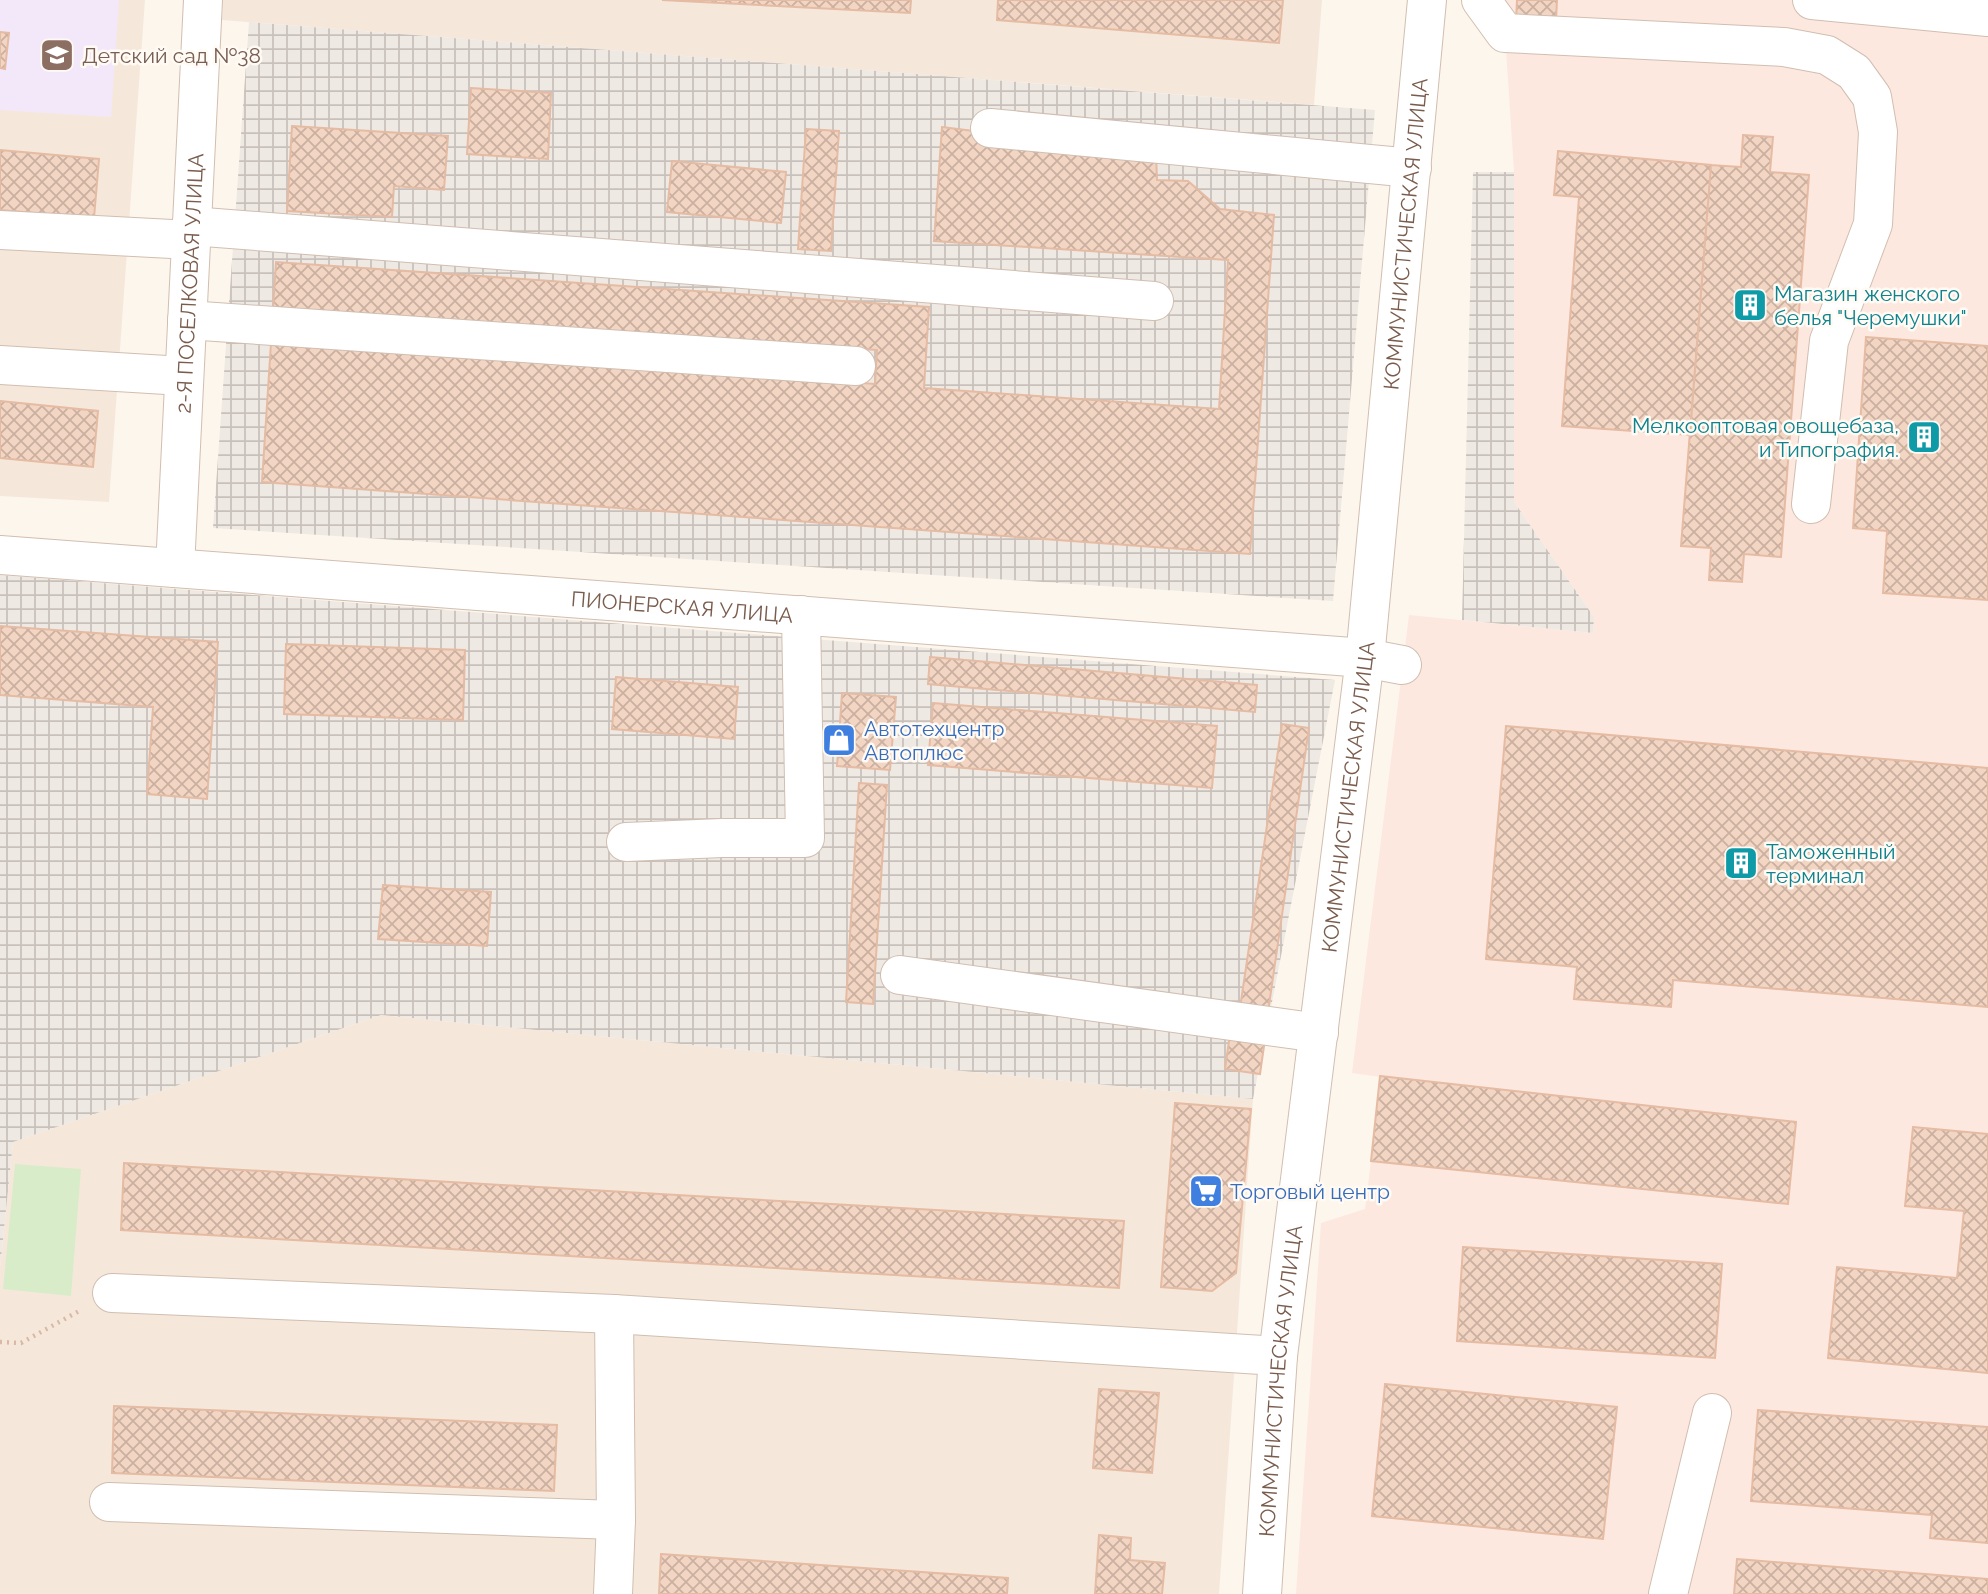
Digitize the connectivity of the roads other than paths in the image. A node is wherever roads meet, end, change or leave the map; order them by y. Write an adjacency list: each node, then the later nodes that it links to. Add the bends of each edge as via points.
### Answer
1 (204, 0): 9 (street, 2-Я ПОСЕЛКОВАЯ УЛИЦА)
2 (1427, 0): 7 (street, КОММУНИСТИЧЕСКАЯ УЛИЦА)
3 (1481, 0): 15 (street, via 1504,33 1784,47 1827,55 1854,72 1872,97 1878,132 1873,224 1829,341)
4 (1812, 0): 5 (street)
5 (1988, 17)
6 (990, 128): 7 (street)
7 (1412, 168): 19 (street, КОММУНИСТИЧЕСКАЯ УЛИЦА)
8 (0, 230): 9 (street)
9 (191, 233): 10 (street); 11 (street, 2-Я ПОСЕЛКОВАЯ УЛИЦА)
10 (1154, 301)
11 (187, 320): 13 (street); 14 (street, 2-Я ПОСЕЛКОВАЯ УЛИЦА)
12 (0, 365): 14 (street)
13 (856, 366)
14 (183, 376): 17 (street, 2-Я ПОСЕЛКОВАЯ УЛИЦА)
15 (1811, 504)
16 (0, 555): 17 (street, ПИОНЕРСКАЯ УЛИЦА)
17 (175, 568): 18 (street, ПИОНЕРСКАЯ УЛИЦА)
18 (801, 615): 19 (street, ПИОНЕРСКАЯ УЛИЦА); 21 (street, via 805,838)
19 (1365, 658): 20 (street, ПИОНЕРСКАЯ УЛИЦА); 23 (street, КОММУНИСТИЧЕСКАЯ УЛИЦА)
20 (1402, 665)
21 (626, 842)
22 (900, 975): 23 (street)
23 (1319, 1033): 26 (street, КОММУНИСТИЧЕСКАЯ УЛИЦА)
24 (112, 1293): 25 (street)
25 (614, 1314): 26 (street); 29 (street)
26 (1278, 1356): 31 (street, КОММУНИСТИЧЕСКАЯ УЛИЦА)
27 (1712, 1413): 32 (street)
28 (109, 1502): 29 (street)
29 (616, 1520): 30 (street)
30 (613, 1594)
31 (1262, 1594)
32 (1668, 1594)

